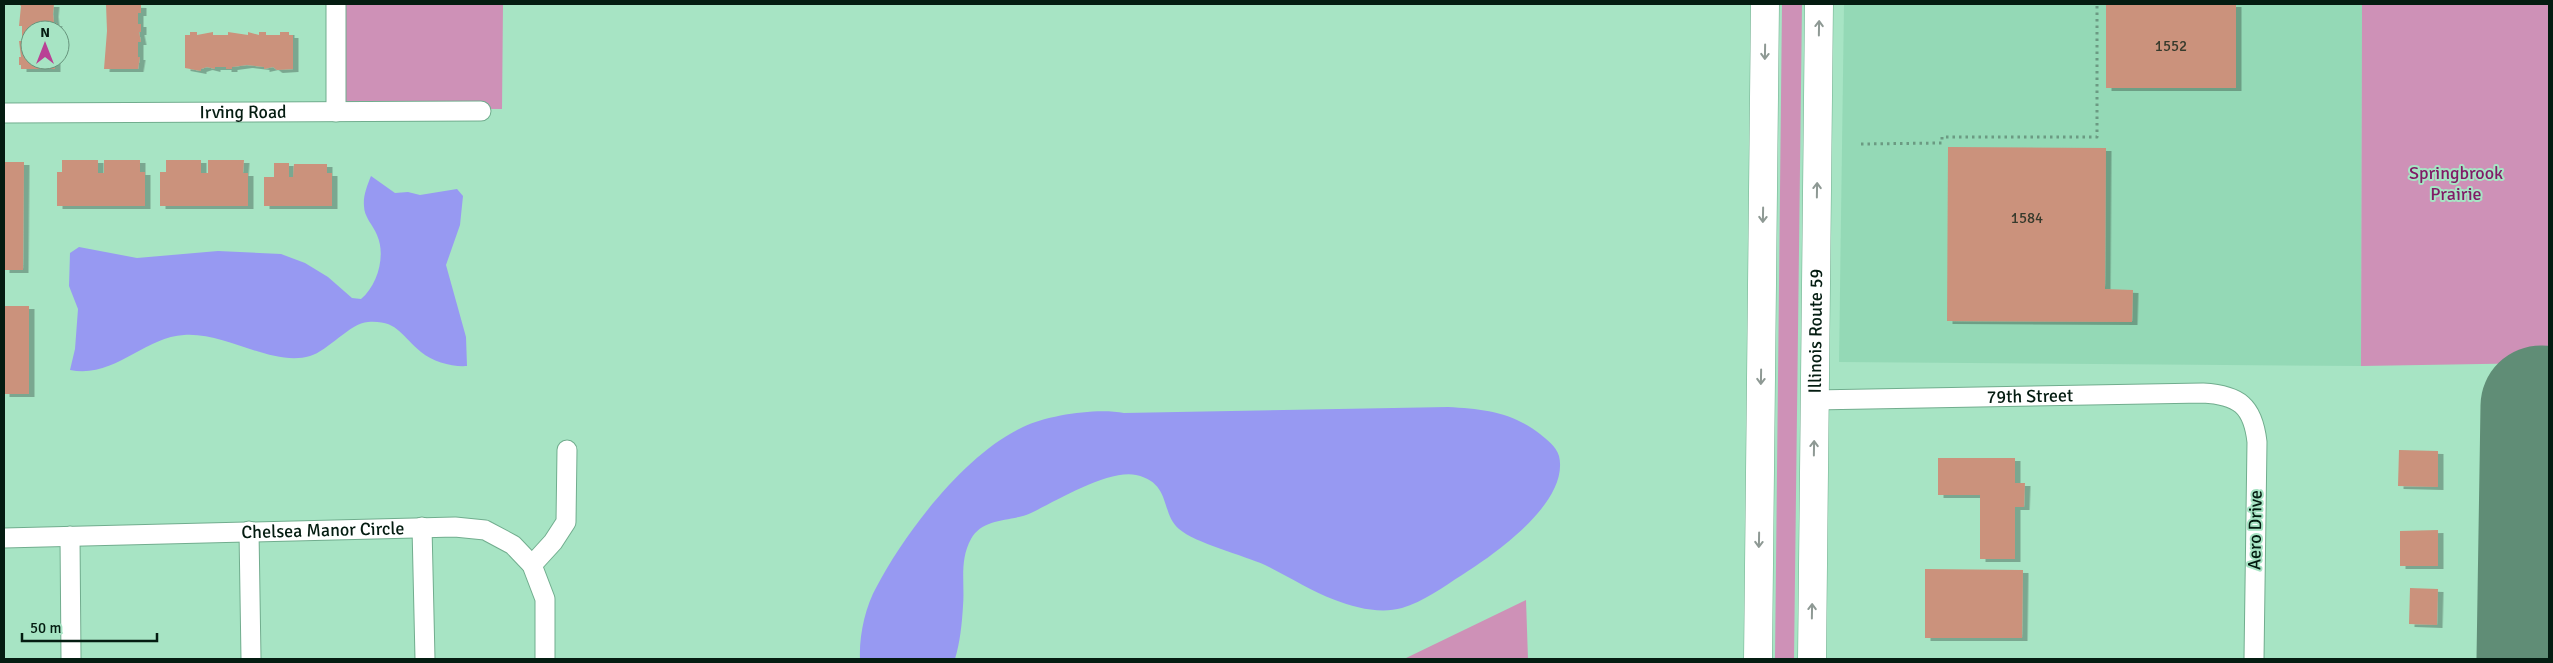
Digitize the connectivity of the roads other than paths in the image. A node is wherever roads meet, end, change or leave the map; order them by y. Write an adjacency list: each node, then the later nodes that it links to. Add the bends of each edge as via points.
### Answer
1 (336, 4): 5 (street)
2 (1765, 4): 19 (main road, one-way to 19)
3 (1819, 4): 7 (main road, Illinois Route 59, one-way to 3)
4 (481, 110): 5 (street, Irving Road)
5 (336, 112): 6 (street, Irving Road)
6 (4, 114)
7 (1814, 400): 8 (street, 79th Street, via 2203,393 2225,395); 20 (main road, Illinois Route 59, one-way to 7)
8 (2243, 405): 21 (street, Aero Drive, via 2254,422 2257,442)
9 (567, 450): 14 (street, via 566,522)
10 (422, 527): 11 (street, Chelsea Manor Circle); 14 (street, Chelsea Manor Circle, via 485,530 513,545); 17 (street)
11 (249, 531): 12 (street, Chelsea Manor Circle); 16 (street)
12 (70, 536): 13 (street, Chelsea Manor Circle); 15 (street)
13 (4, 538)
14 (532, 565): 18 (street, Chelsea Manor Circle, via 545,599)
15 (71, 659)
16 (251, 659)
17 (425, 659)
18 (545, 659)
19 (1758, 659)
20 (1812, 659)
21 (2254, 659)

